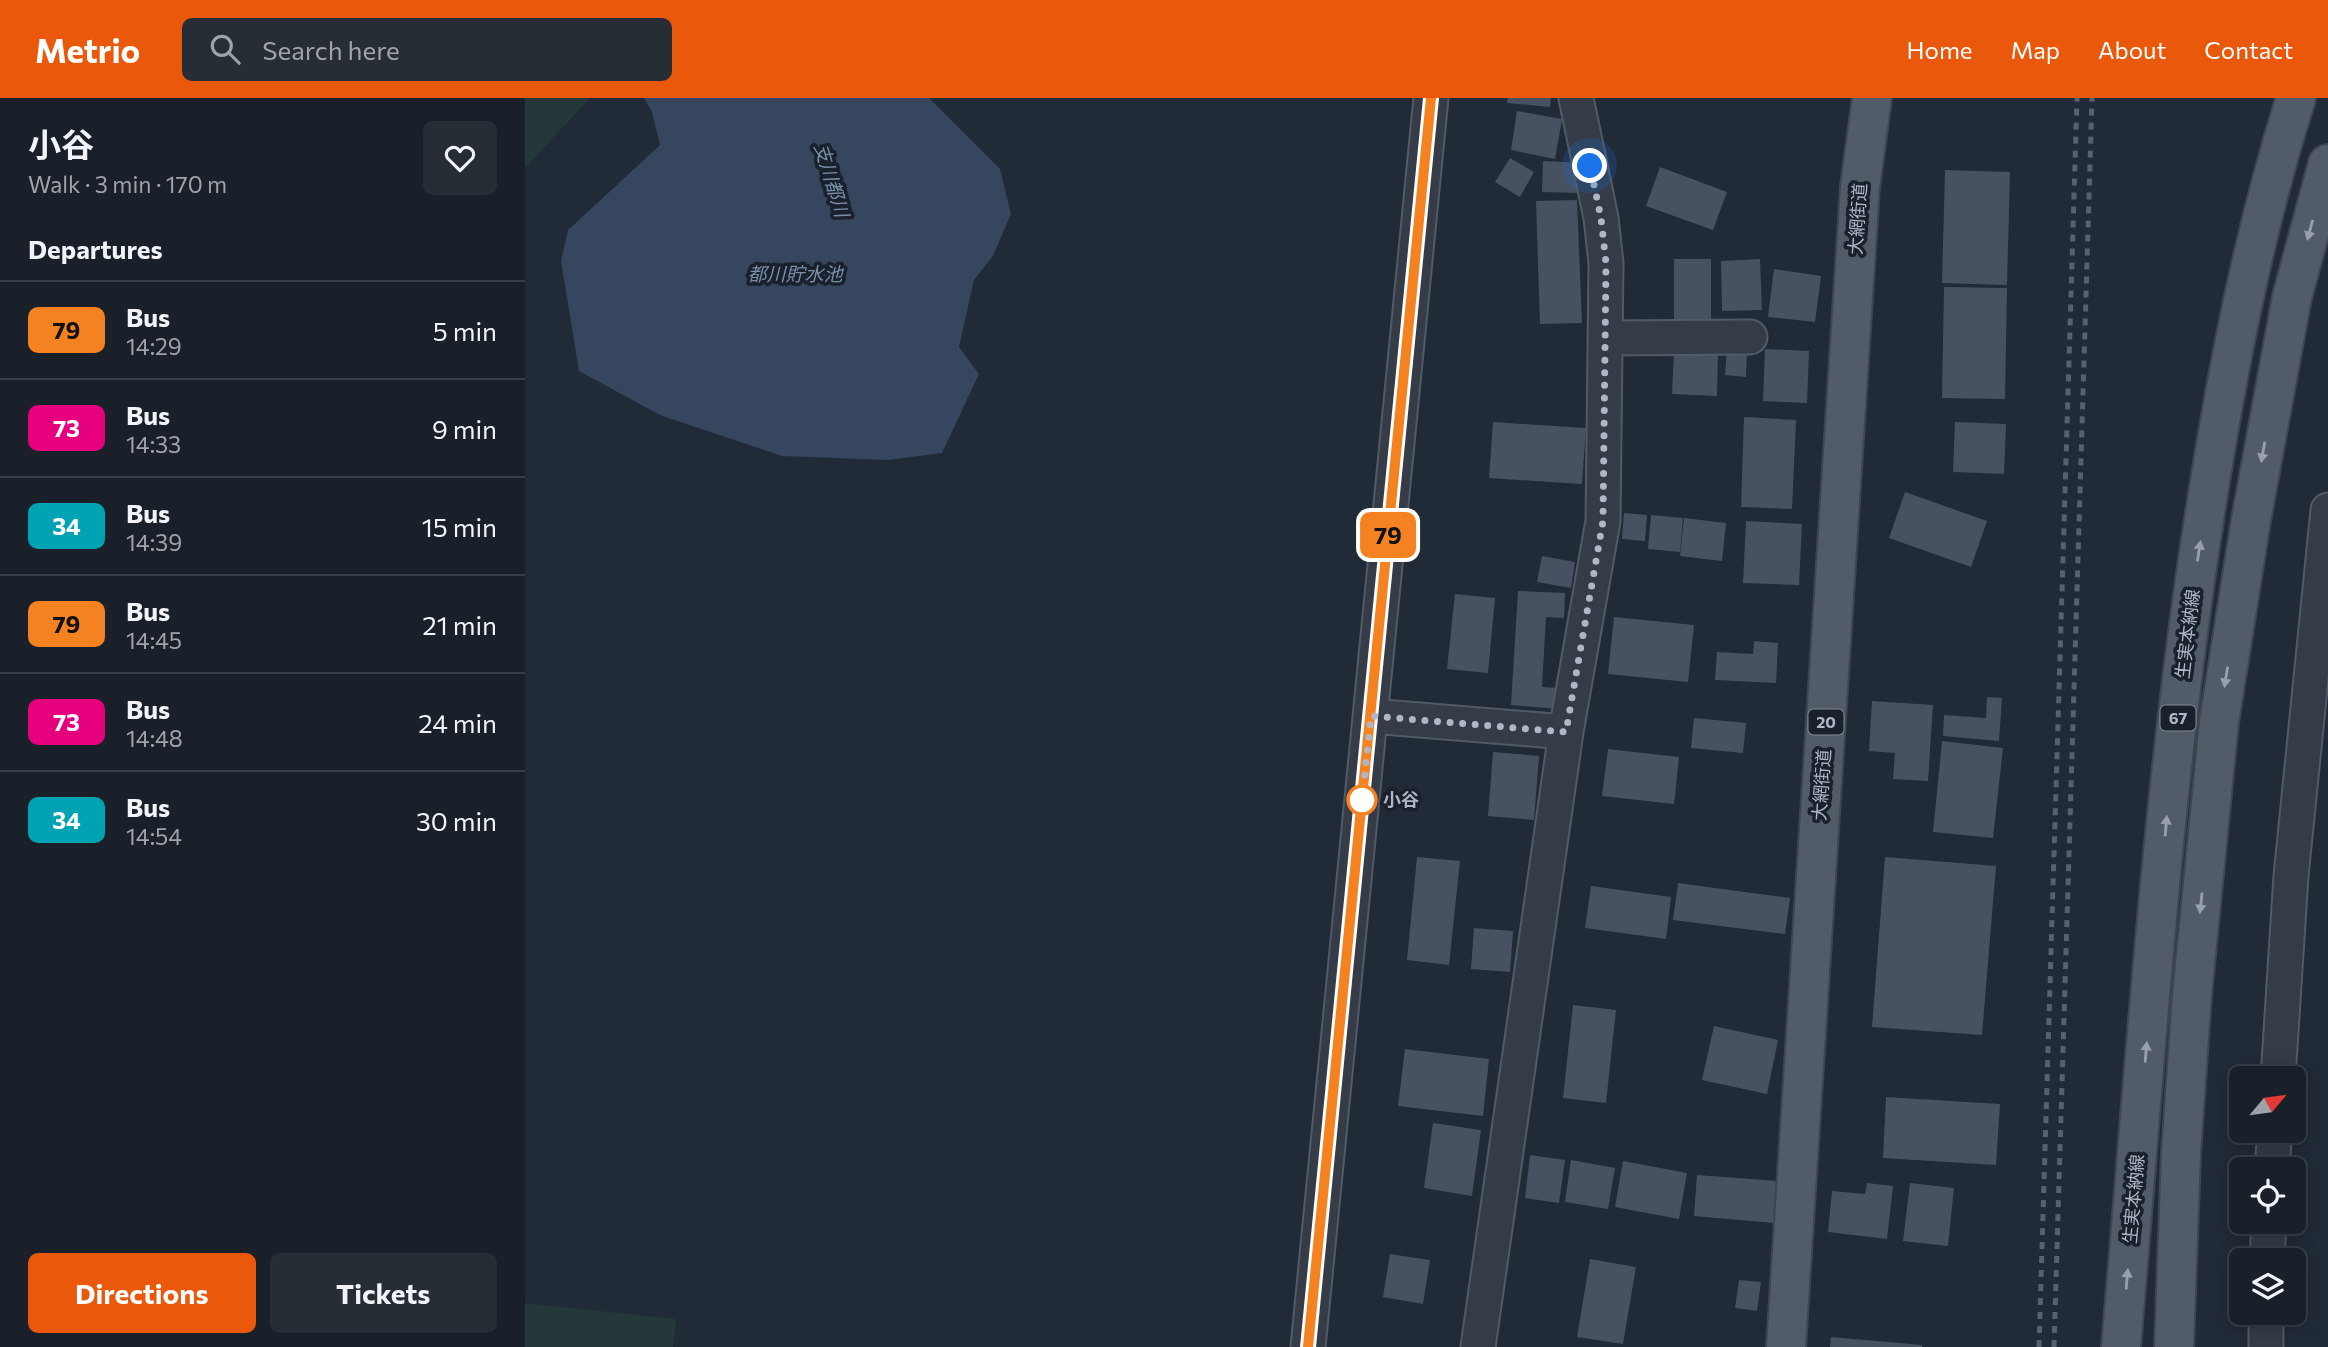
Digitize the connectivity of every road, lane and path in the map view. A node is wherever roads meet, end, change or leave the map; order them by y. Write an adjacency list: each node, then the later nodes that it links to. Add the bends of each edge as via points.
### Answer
1 (1431, 98): 9 (street)
2 (1576, 98): 7 (street, via 1601,218)
3 (1872, 98): 15 (main road, 大網街道 / 20, via 1860,187)
4 (2296, 98): 16 (main road, 生実本納線 / 67, one-way to 4, via 2157,923 2189,617 2227,375 2274,167)
5 (2328, 164): 17 (main road, 67, one-way to 17, via 2292,297 2219,722 2192,995)
6 (1750, 337): 7 (street)
7 (1605, 338): 10 (street, via 1603,521)
8 (2328, 510): 11 (street, via 2291,876)
9 (1371, 716): 10 (street); 13 (street)
10 (1566, 732): 14 (street)
11 (2279, 1066)
12 (2266, 1325): 18 (street)
13 (1308, 1347)
14 (1478, 1347)
15 (1786, 1347)
16 (2122, 1347)
17 (2174, 1347)
18 (2266, 1347)

